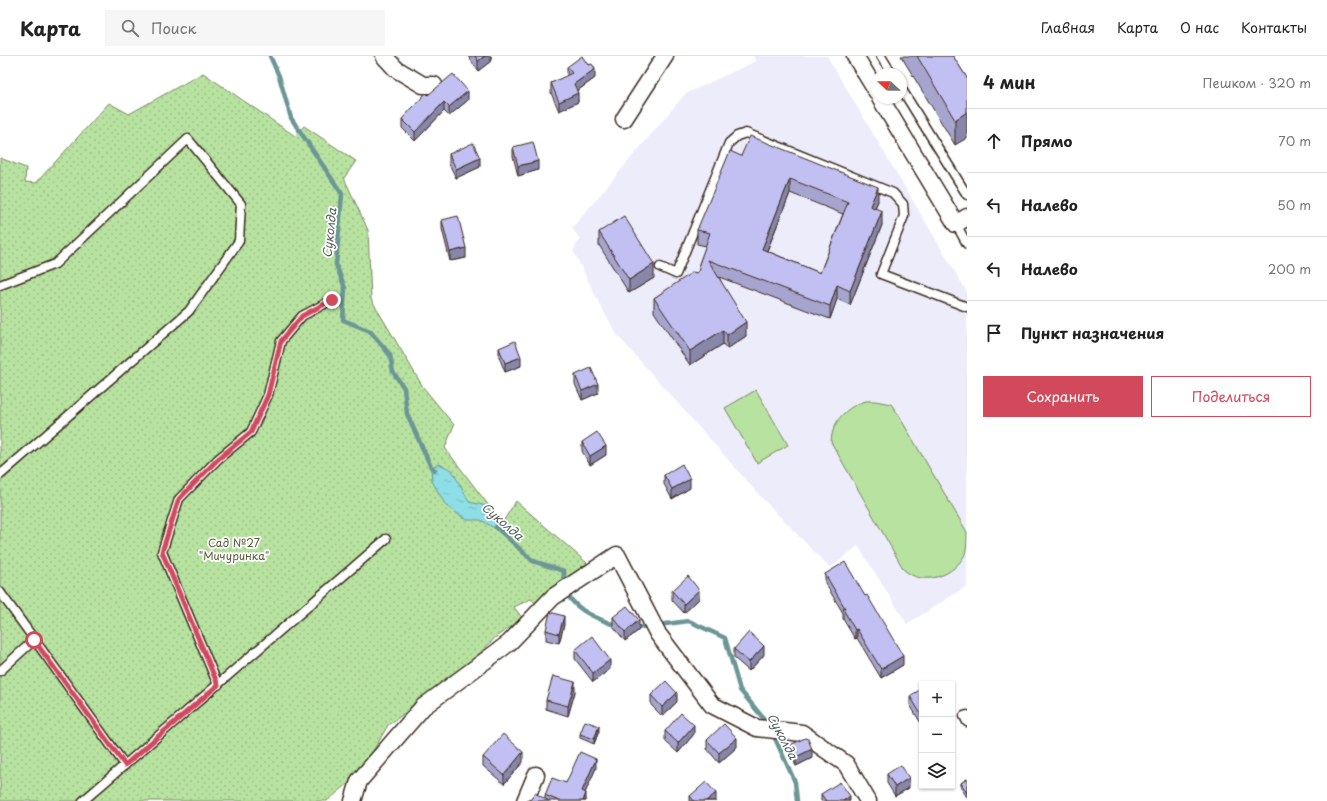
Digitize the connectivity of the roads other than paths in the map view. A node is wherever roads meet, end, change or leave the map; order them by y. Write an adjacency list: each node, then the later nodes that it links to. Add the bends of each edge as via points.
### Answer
1 (384, 56): 7 (street, via 396,69 416,81 423,85)
2 (665, 56): 10 (street)
3 (855, 56): 6 (street)
4 (882, 56): 5 (lane)
5 (889, 68)
6 (871, 82)
7 (434, 85)
8 (907, 98): 11 (lane)
9 (884, 104): 12 (street)
10 (624, 119)
11 (967, 195)
12 (961, 221): 13 (lane)
13 (967, 244)
14 (660, 267): 17 (lane, via 680,275 729,143 746,133 893,193 902,204 904,216 881,274)
15 (0, 285): 18 (lane, via 55,264 188,139 241,204 239,241 189,311)
16 (332, 300): 23 (lane, via 302,316 281,341 268,395 251,432 218,459 179,499 162,552)
17 (967, 307)
18 (0, 475)
19 (386, 539): 23 (lane)
20 (0, 592): 21 (lane)
21 (34, 640): 22 (lane); 26 (lane)
22 (0, 671)
23 (218, 685): 26 (lane)
24 (967, 715): 25 (lane, via 964,716)
25 (967, 722)
26 (125, 765): 28 (lane)
27 (536, 775): 30 (street)
28 (83, 801)
29 (353, 801): 31 (street, via 359,781 423,707 509,643 553,597 617,555 658,634 712,705 756,728 802,733 846,764)
30 (525, 801)
31 (868, 801)

